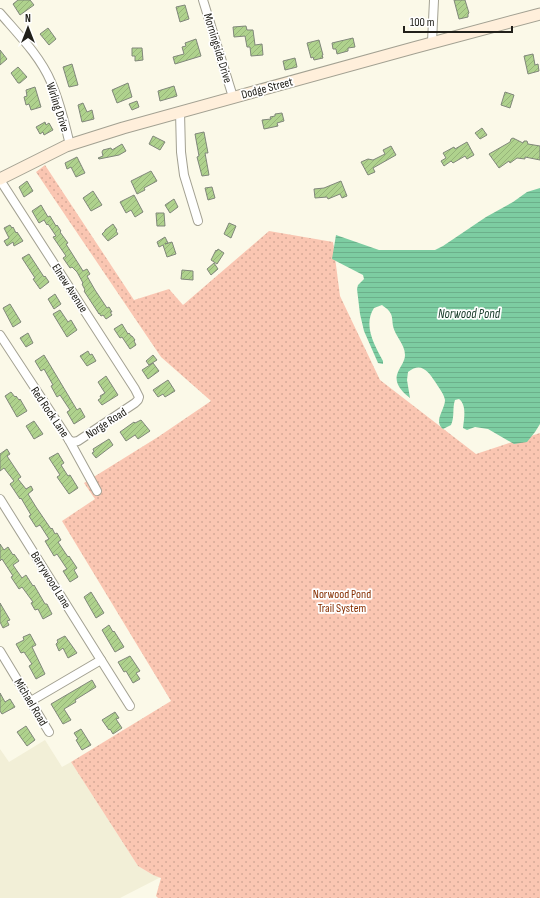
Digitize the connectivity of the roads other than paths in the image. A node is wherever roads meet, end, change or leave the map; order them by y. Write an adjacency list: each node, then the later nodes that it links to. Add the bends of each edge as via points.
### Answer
1 (203, 0): 6 (street, Morningside Drive)
2 (434, 0): 5 (street)
3 (0, 12): 8 (street, Wirling Drive, via 38,58 51,82 61,107)
4 (540, 14): 5 (main road, Dodge Street)
5 (432, 42): 6 (main road, Dodge Street)
6 (233, 97): 7 (main road, Dodge Street)
7 (180, 112): 8 (main road, Dodge Street); 10 (street, via 184,175)
8 (70, 145): 9 (main road, Dodge Street)
9 (0, 179): 12 (street, Elnew Avenue)
10 (198, 221)
11 (0, 335): 13 (street, Red Rock Lane)
12 (139, 397): 13 (street, Norge Road, via 129,408 78,441)
13 (69, 440): 14 (street, Red Rock Lane)
14 (97, 491)
15 (0, 499): 17 (street, Berrywood Lane)
16 (0, 651): 18 (street, Michael Road)
17 (101, 660): 18 (street); 19 (street, Berrywood Lane)
18 (31, 701): 20 (street, Michael Road)
19 (130, 706)
20 (49, 732)

